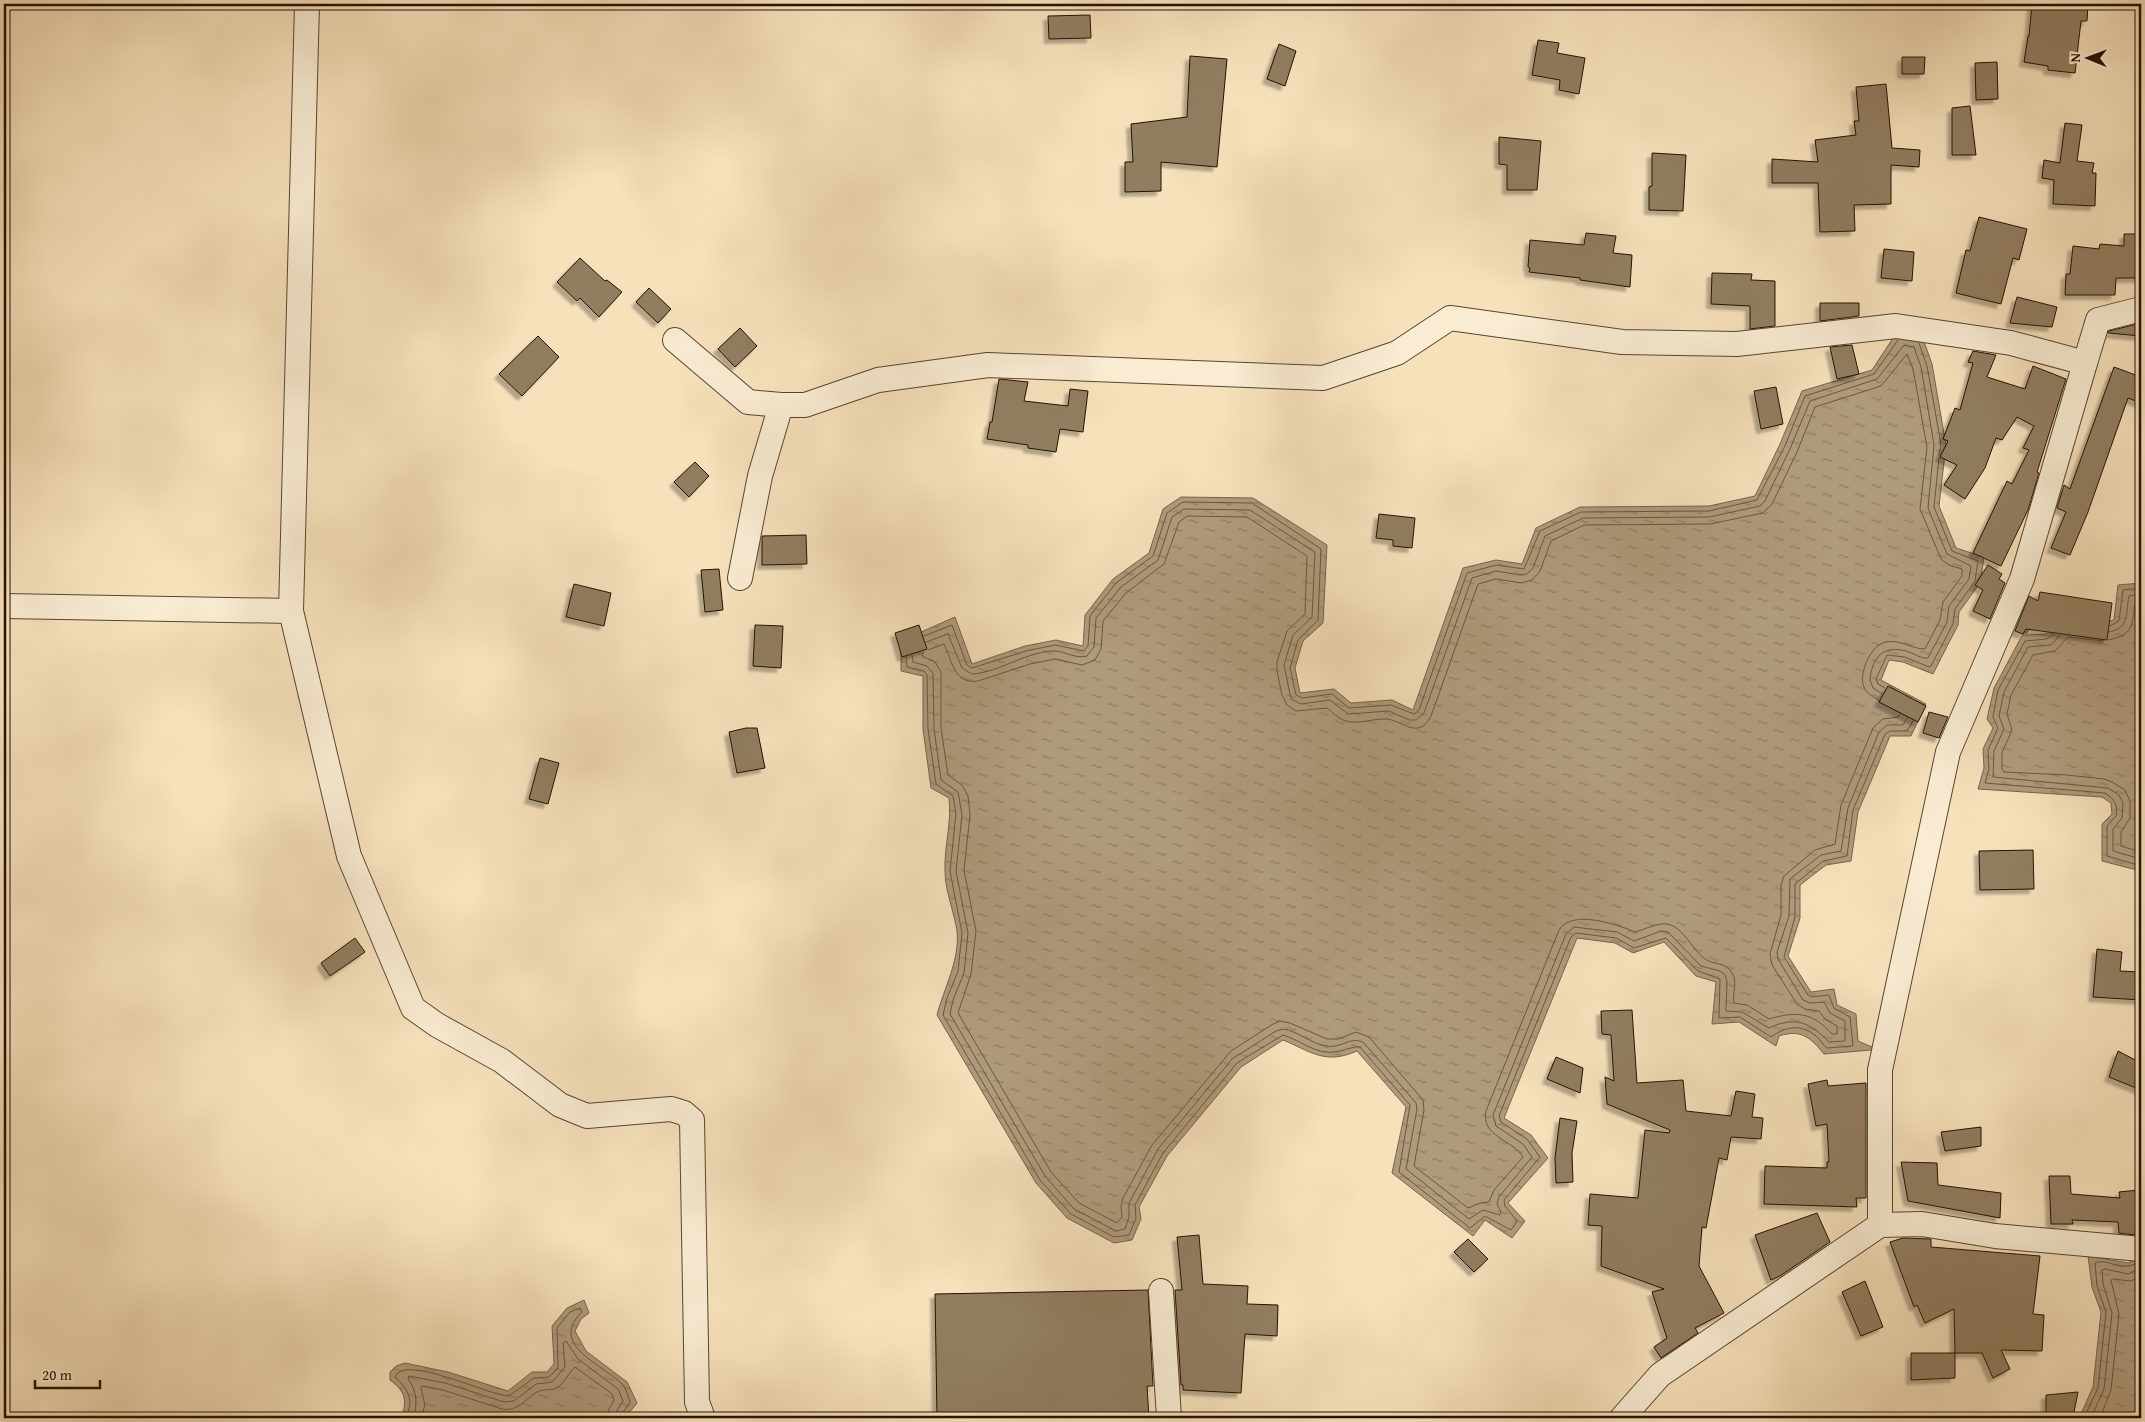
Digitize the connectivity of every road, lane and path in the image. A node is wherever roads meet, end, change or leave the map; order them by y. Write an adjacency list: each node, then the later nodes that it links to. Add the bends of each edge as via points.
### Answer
1 (307, 4): 8 (street)
2 (2141, 309): 4 (street, via 2098,320)
3 (675, 340): 5 (street, via 748,402)
4 (2085, 363): 5 (street, via 2011,343 1896,326 1737,344 1622,342 1450,318 1397,353 1323,378 988,365 878,380 805,405); 9 (street, via 2022,579 1948,752 1880,1070)
5 (781, 405): 6 (street, via 760,476)
6 (740, 578)
7 (4, 606): 8 (street)
8 (291, 611): 12 (street, via 349,856 413,1008 437,1025 502,1060 560,1105 587,1116 671,1109 692,1120 697,1402)
9 (1880, 1225): 10 (street, via 1922,1224 1995,1236); 14 (street, via 1660,1375)
10 (2141, 1249)
11 (1161, 1291): 13 (street)
12 (703, 1418)
13 (1169, 1418)
14 (1622, 1418)

